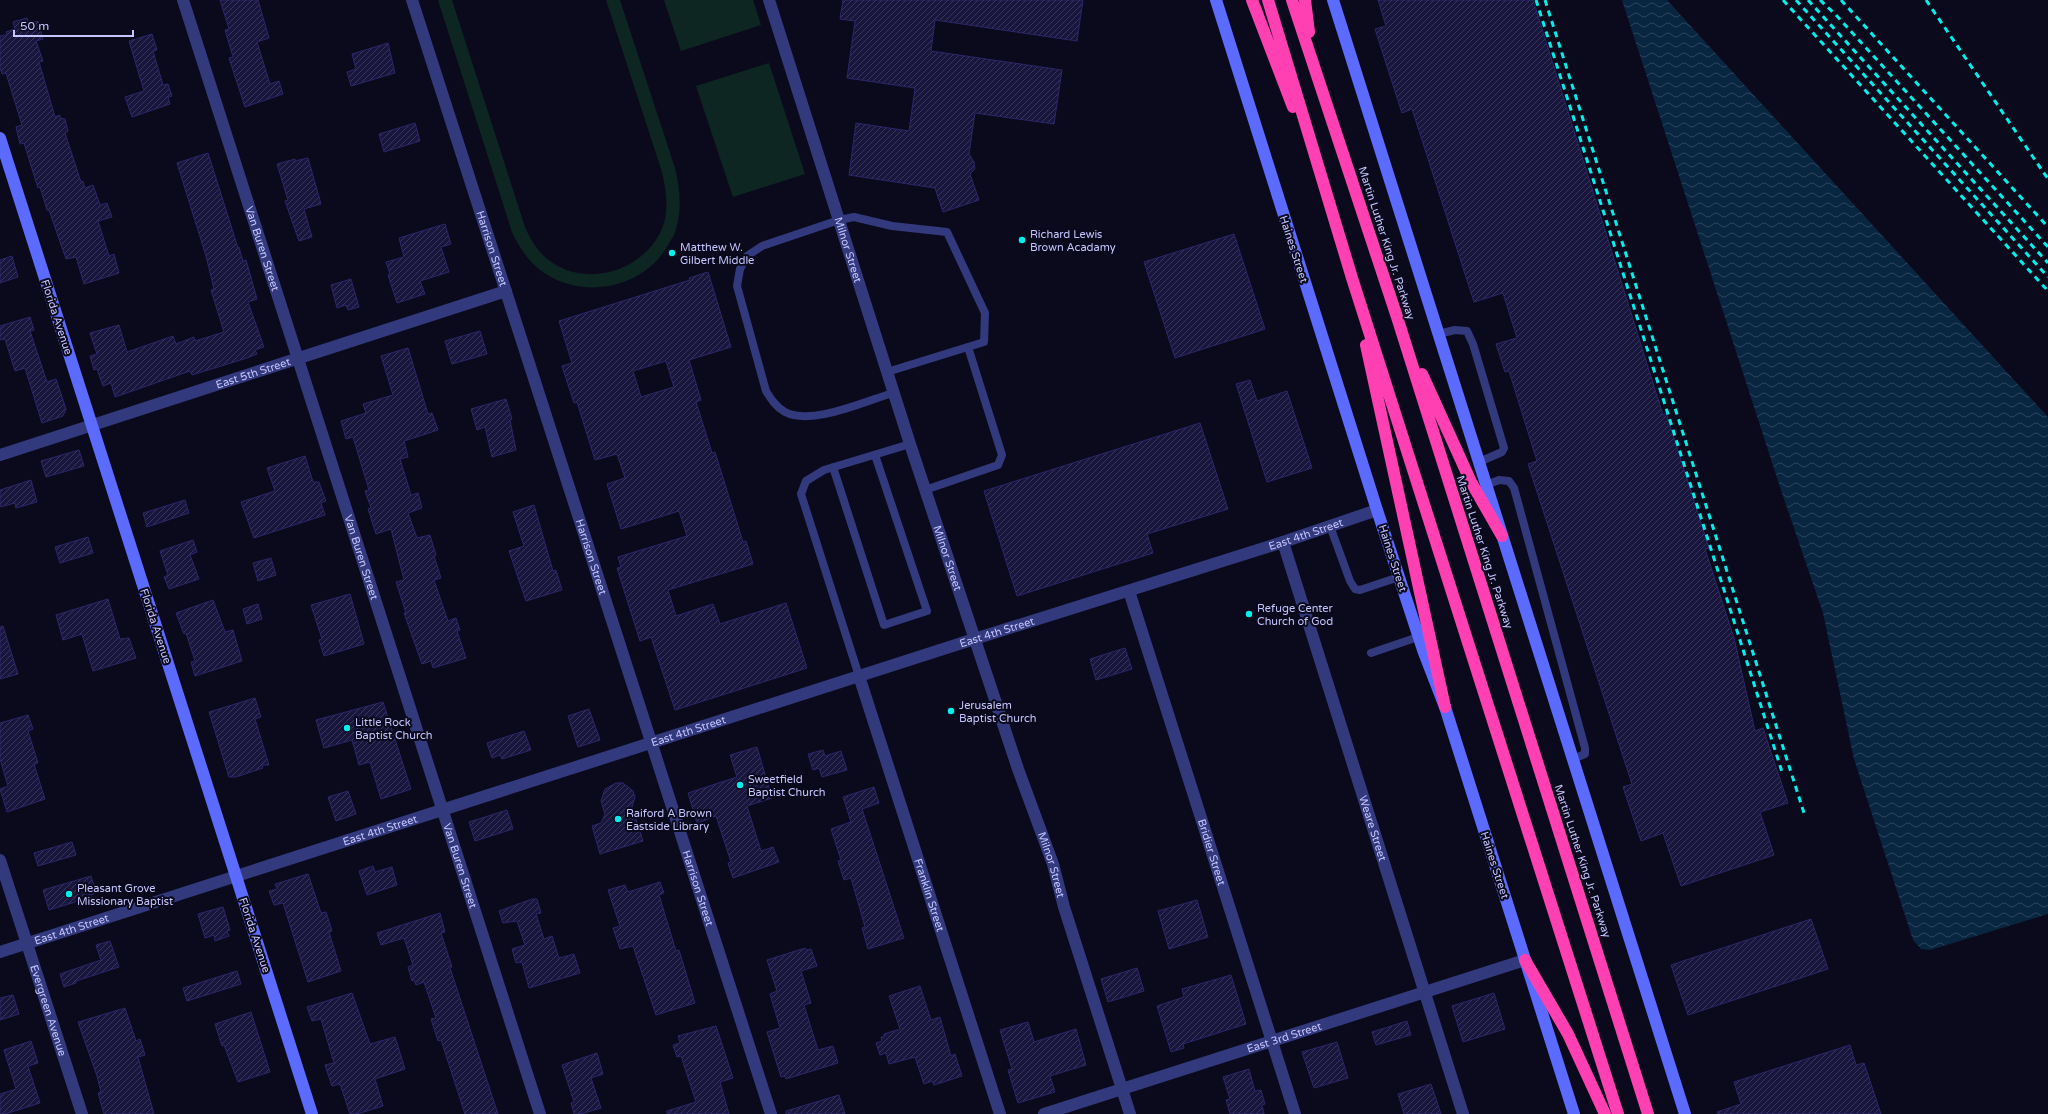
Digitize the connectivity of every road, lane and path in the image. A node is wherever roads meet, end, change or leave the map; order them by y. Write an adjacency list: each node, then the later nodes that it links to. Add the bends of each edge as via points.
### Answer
1 (183, 0): 19 (street, Van Buren Street)
2 (412, 0): 15 (street, Harrison Street)
3 (769, 0): 13 (street, Milnor Street)
4 (1216, 0): 30 (street, Haines Street)
5 (1252, 0): 12 (highway)
6 (1268, 0): 12 (highway)
7 (1292, 0): 10 (highway, Martin Luther King Jr. Parkway)
8 (1305, 0): 10 (highway)
9 (1333, 0): 17 (street)
10 (1311, 53): 16 (highway, Martin Luther King Jr. Parkway)
11 (0, 138): 22 (street, Florida Avenue)
12 (1327, 197): 14 (highway)
13 (839, 220): 18 (lane, via 854,217 892,226 947,232 985,313 984,342); 20 (street, Milnor Street); 21 (lane, via 762,246 747,256 740,269 737,286 766,391 773,402 785,412 802,416 818,416)
14 (1352, 278): 40 (highway, via 1391,468); 63 (highway)
15 (506, 291): 19 (street, East 5th Street); 41 (street, Harrison Street)
16 (1397, 317): 32 (highway, via 1468,476); 64 (highway, Martin Luther King Jr. Parkway)
17 (1438, 334): 26 (street); 26 (lane, via 1455,330 1467,331 1473,344 1504,448 1502,452)
18 (968, 347): 20 (lane); 29 (lane, via 1002,455 998,465)
19 (299, 359): 22 (street, East 5th Street); 43 (street, Van Buren Street)
20 (887, 372): 21 (street, Milnor Street)
21 (893, 393): 23 (street, Milnor Street)
22 (91, 425): 24 (street, East 5th Street); 45 (street, Florida Avenue)
23 (910, 444): 25 (lane); 29 (street, Milnor Street)
24 (0, 455)
25 (876, 455): 27 (lane); 27 (lane, via 927,611 884,625)
26 (1479, 462): 28 (street)
27 (833, 467): 39 (lane, via 806,481 801,494)
28 (1486, 485): 32 (street); 42 (lane, via 1499,480 1509,481 1514,488 1585,748 1584,754)
29 (925, 490): 37 (street, Milnor Street)
30 (1377, 510): 31 (street, East 4th Street); 34 (street, Haines Street)
31 (1330, 526): 33 (street, East 4th Street); 34 (lane, via 1355,589 1360,590)
32 (1502, 536): 42 (street)
33 (1283, 542): 35 (street, East 4th Street); 49 (street, Weare Street)
34 (1399, 577): 36 (street, Haines Street)
35 (1128, 591): 37 (street, East 4th Street); 50 (street, Bridier Street)
36 (1418, 637): 38 (lane); 40 (street, Haines Street)
37 (974, 639): 39 (street, East 4th Street); 51 (street, Milnor Street, via 1053,864 1064,907)
38 (1371, 653)
39 (859, 676): 41 (street, East 4th Street); 56 (street, Franklin Street)
40 (1445, 707): 48 (street, Haines Street)
41 (651, 743): 43 (street, East 4th Street); 55 (street, Harrison Street)
42 (1573, 759): 65 (street)
43 (442, 810): 45 (street, East 4th Street); 54 (street, Van Buren Street)
44 (0, 860): 46 (street, Evergreen Avenue)
45 (236, 876): 46 (street, East 4th Street); 53 (street, Florida Avenue)
46 (27, 944): 47 (street, East 4th Street); 52 (street, Evergreen Avenue)
47 (0, 952)
48 (1525, 960): 49 (street, East 3rd Street); 61 (street, Haines Street); 62 (highway, via 1568,1034)
49 (1425, 992): 50 (street, East 3rd Street); 60 (street, Weare Street)
50 (1271, 1040): 51 (street, East 3rd Street); 59 (street, Bridier Street)
51 (1122, 1088): 57 (street, East 3rd Street); 58 (street, Milnor Street)
52 (82, 1114)
53 (312, 1114)
54 (540, 1114)
55 (771, 1114)
56 (1000, 1114)
57 (1044, 1114)
58 (1130, 1114)
59 (1295, 1114)
60 (1463, 1114)
61 (1574, 1114)
62 (1605, 1114)
63 (1618, 1114)
64 (1648, 1114)
65 (1685, 1114)

